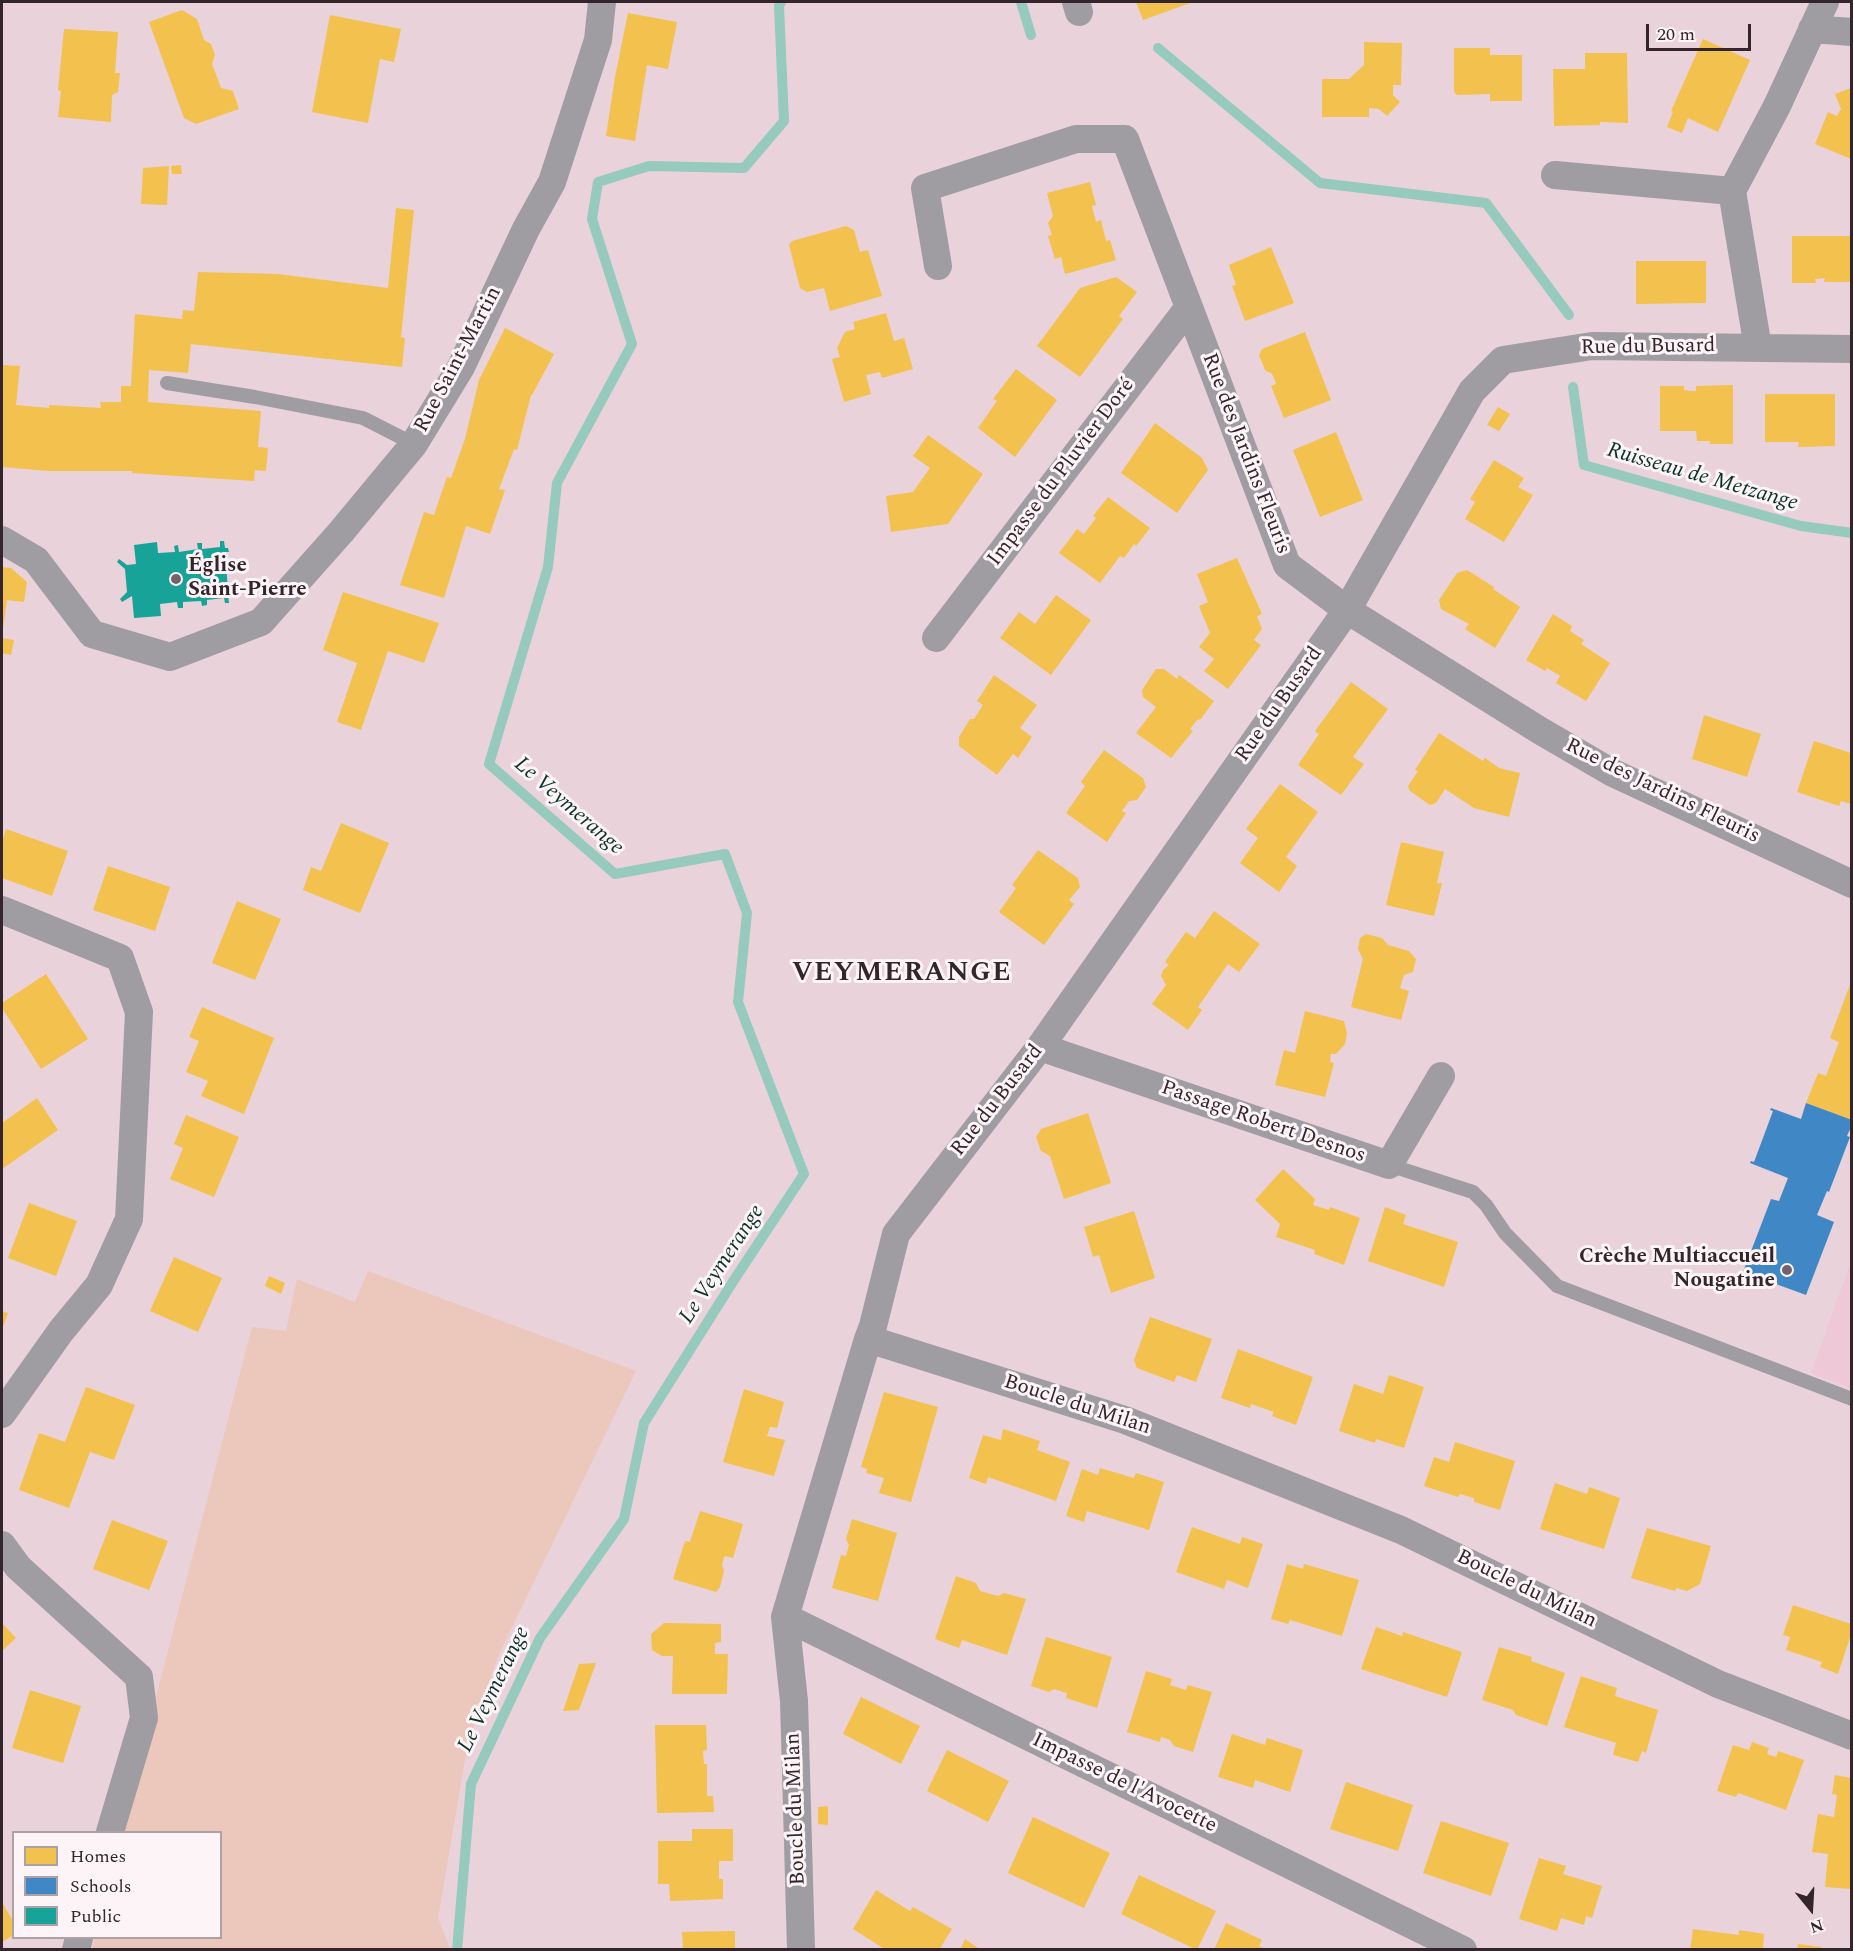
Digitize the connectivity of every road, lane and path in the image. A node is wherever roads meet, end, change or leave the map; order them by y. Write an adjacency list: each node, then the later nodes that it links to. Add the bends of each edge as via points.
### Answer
1 (602, 2): 12 (street, Rue Saint-Martin, via 598,40 552,182 461,367)
2 (1825, 2): 3 (street)
3 (1812, 29): 4 (street); 6 (street)
4 (1851, 32)
5 (1555, 175): 6 (street)
6 (1732, 191): 9 (street)
7 (938, 266): 8 (street, Rue des Jardins Fleuris, via 925,188 1076,139 1125,139)
8 (1188, 307): 14 (street, Rue des Jardins Fleuris, via 1287,565); 15 (street, Impasse du Pluvier Doré)
9 (1758, 348): 10 (street, Rue du Busard); 14 (street, Rue du Busard, via 1592,346 1503,360 1472,391)
10 (1851, 349)
11 (167, 383): 12 (lane, via 363,418)
12 (414, 444): 13 (street, Rue Saint-Martin, via 261,622 170,657 92,634 36,560)
13 (2, 540)
14 (1347, 610): 16 (street, Rue des Jardins Fleuris, via 1611,772); 18 (street, Rue du Busard)
15 (936, 638)
16 (1851, 884)
17 (2, 910): 23 (street, via 120,958 139,1012 129,1219 99,1285)
18 (1040, 1047): 20 (street, Passage Robert Desnos); 21 (street, Rue du Busard, via 896,1234)
19 (1441, 1076): 20 (street, Passage Robert Desnos)
20 (1389, 1165): 22 (lane, via 1473,1192 1505,1233 1557,1286)
21 (868, 1339): 25 (street, Boucle du Milan); 26 (street, Boucle du Milan, via 1125,1420 1401,1530 1718,1684)
22 (1851, 1399)
23 (2, 1414)
24 (2, 1545): 27 (street, via 18,1567 139,1677 144,1718)
25 (785, 1617): 28 (street, Boucle du Milan, via 794,1701); 29 (street, Impasse de l'Avocette)
26 (1851, 1736)
27 (111, 1831)
28 (801, 1950)
29 (1463, 1950)

